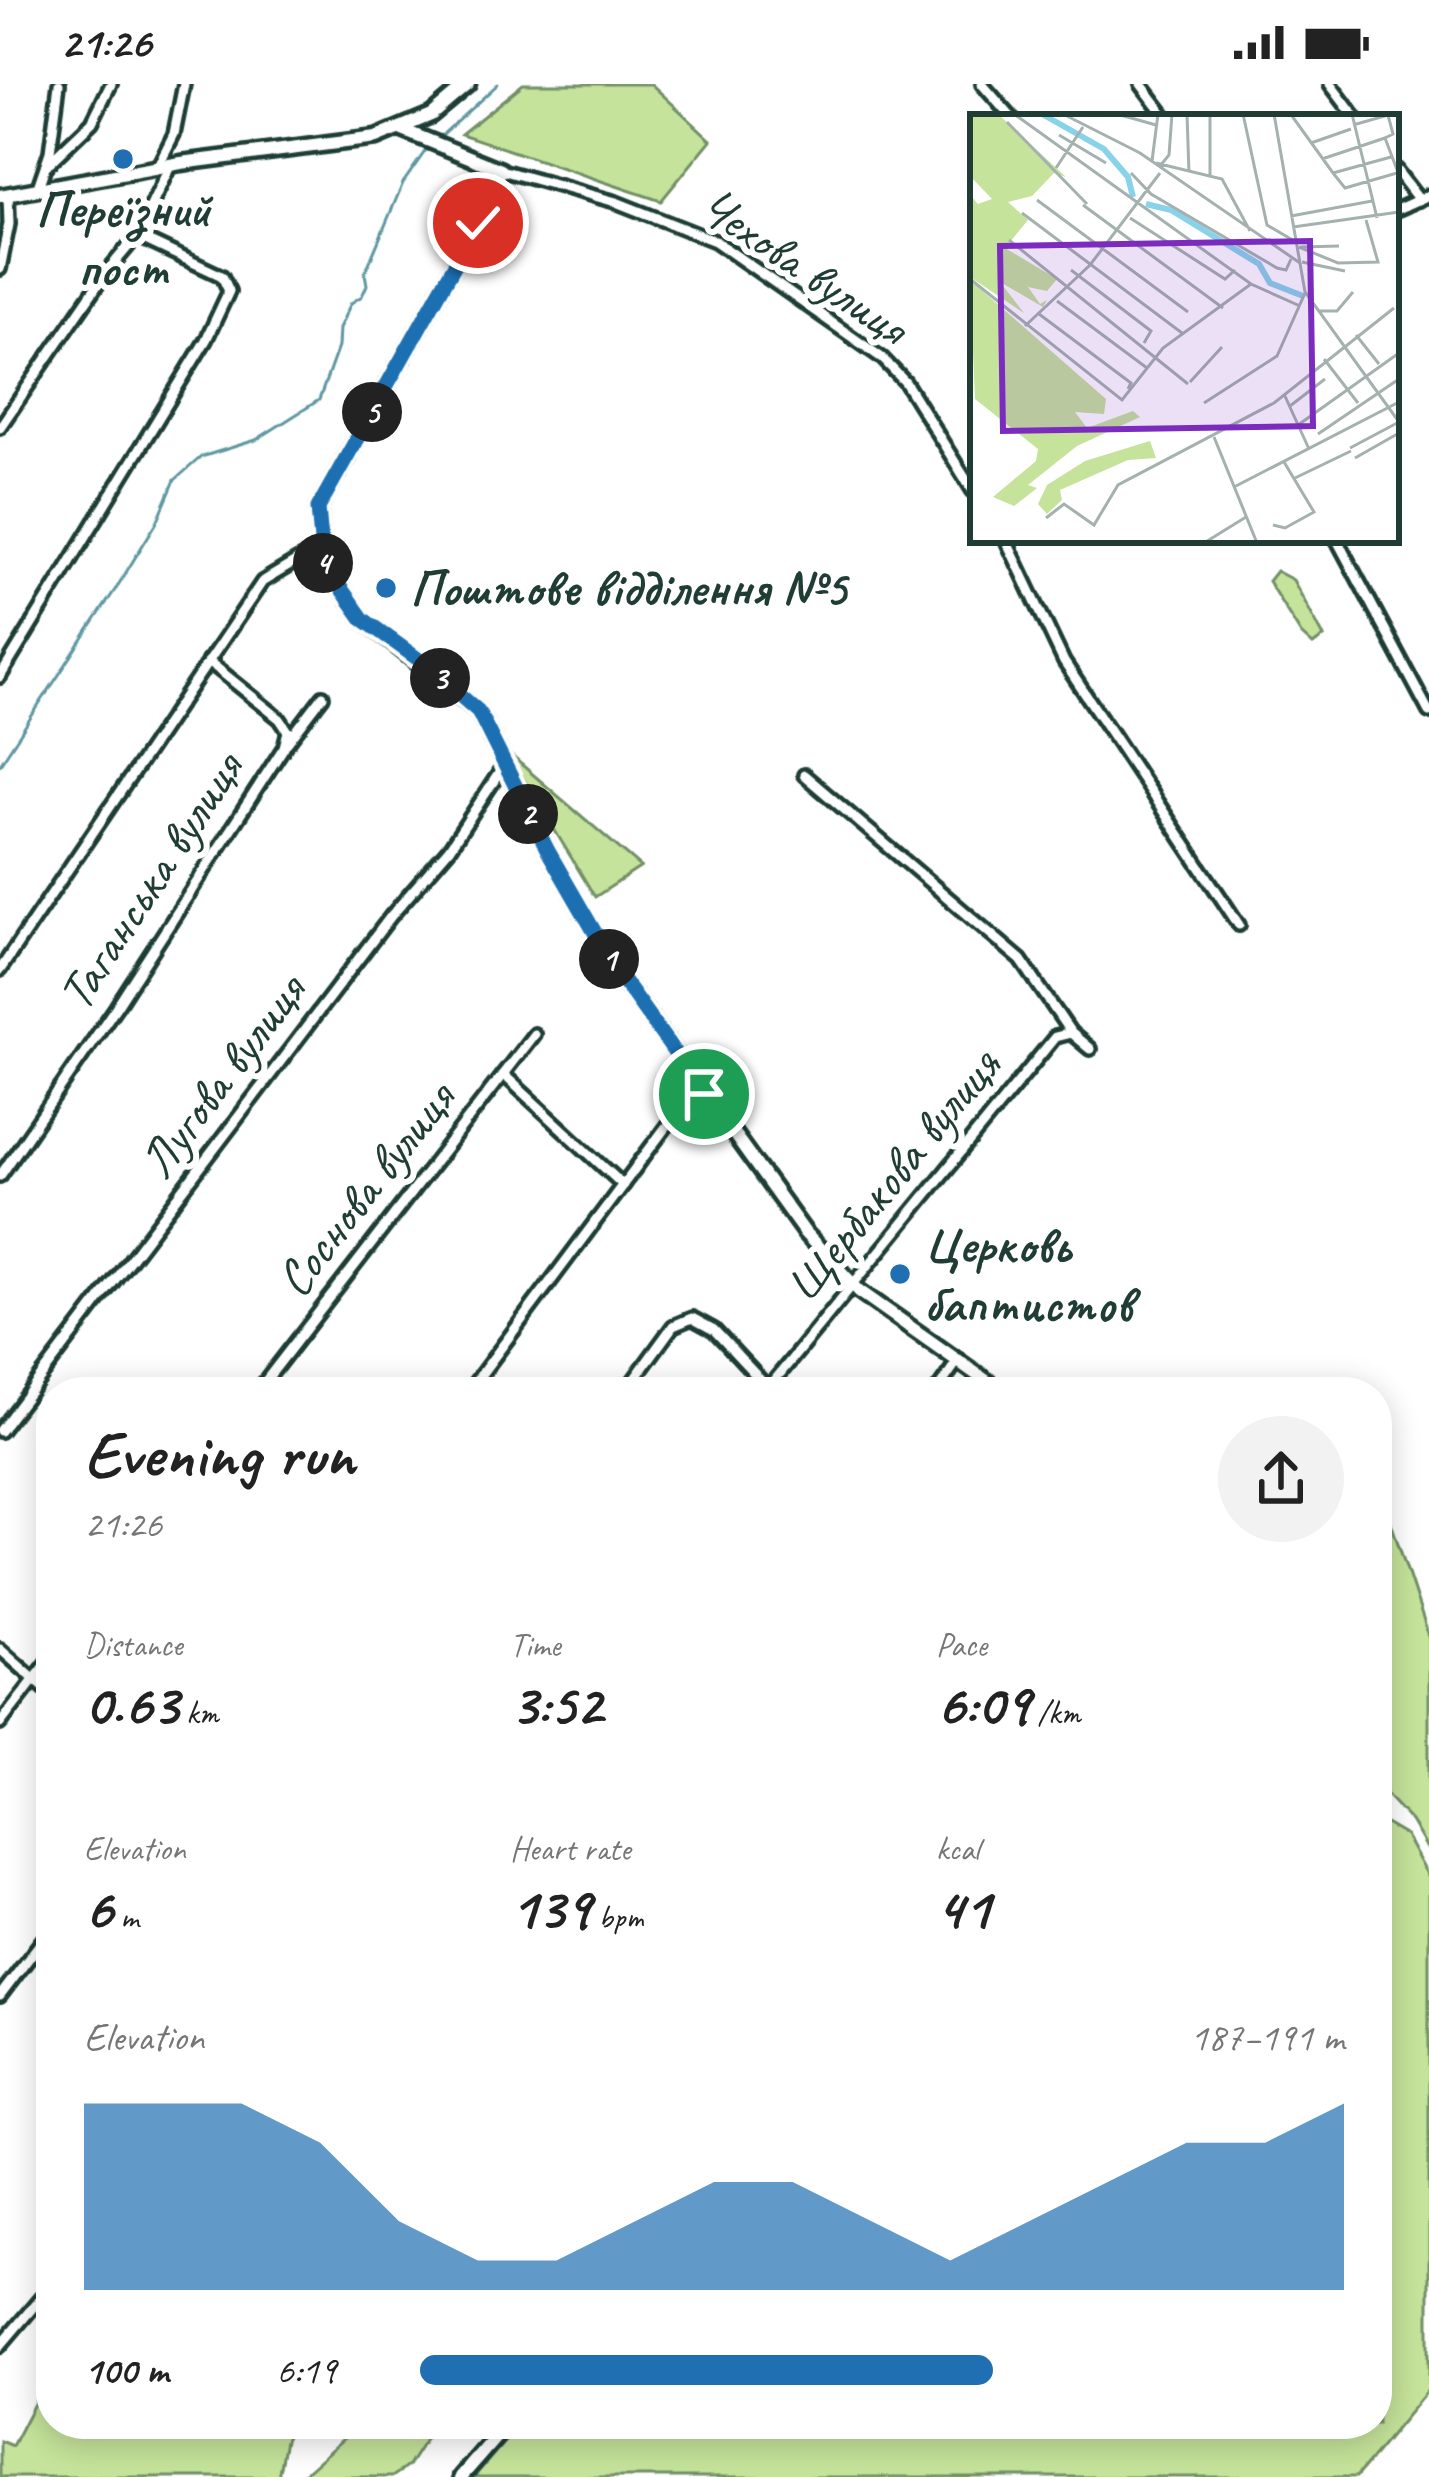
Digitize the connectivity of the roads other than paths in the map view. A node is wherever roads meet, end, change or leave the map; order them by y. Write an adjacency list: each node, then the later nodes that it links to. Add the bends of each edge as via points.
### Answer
1 (59, 84): 13 (street)
2 (110, 84): 13 (street, via 92,122)
3 (184, 84): 12 (street)
4 (468, 84): 11 (street)
5 (982, 84): 8 (street)
6 (1141, 84): 9 (street)
7 (1330, 84): 10 (street)
8 (1008, 114)
9 (1164, 114)
10 (1353, 114)
11 (400, 129): 12 (street); 14 (street, Чехова вулиця)
12 (164, 166): 16 (street); 19 (street)
13 (44, 168): 16 (street)
14 (500, 170): 22 (street, Чехова вулиця, via 715,241 881,358 905,382); 25 (street, via 318,508)
15 (1399, 173): 18 (street)
16 (38, 190): 17 (street)
17 (4, 195): 20 (street, via 9,224)
18 (1424, 198)
19 (137, 236): 21 (street); 27 (street, via 222,275 229,291)
20 (0, 269)
21 (0, 427)
22 (970, 486)
23 (1007, 543): 33 (street, via 1064,662)
24 (1339, 543): 29 (street)
25 (322, 546): 26 (street, via 262,582); 31 (street, via 323,563 363,619 478,711)
26 (208, 661): 30 (street, Таганська вулиця, via 280,719 289,731); 34 (street)
27 (0, 677)
28 (323, 696): 30 (street, Таганська вулиця)
29 (1429, 712)
30 (284, 747): 40 (street, Таганська вулиця)
31 (503, 767): 39 (street, via 620,976); 44 (street, Лугова вулиця)
32 (804, 775): 35 (street, via 1021,960)
33 (1239, 925)
34 (0, 970)
35 (1071, 1033): 37 (street, Щербакова вулиця); 42 (street, Щербакова вулиця, via 1055,1037)
36 (534, 1034): 38 (street, Соснова вулиця)
37 (1090, 1049)
38 (503, 1074): 41 (street); 45 (street, Соснова вулиця)
39 (698, 1084): 41 (street); 42 (street, via 805,1233)
40 (0, 1175)
41 (623, 1185): 46 (street)
42 (852, 1283): 43 (street); 49 (street, Щербакова вулиця)
43 (959, 1359): 50 (street); 51 (street)
44 (41, 1377)
45 (269, 1377)
46 (480, 1377)
47 (636, 1377): 48 (street, via 673,1326 692,1318 714,1330)
48 (756, 1377)
49 (777, 1377)
50 (946, 1377)
51 (983, 1377)
52 (36, 1384): 53 (street, Лугова вулиця)
53 (0, 1431)
54 (0, 1648): 56 (street)
55 (36, 1677): 56 (street)
56 (34, 1680): 57 (street)
57 (0, 1724)
58 (36, 1949): 59 (street)
59 (0, 1996)
60 (36, 2304): 61 (street)
61 (0, 2346)
62 (494, 2439): 63 (street)
63 (461, 2477)

